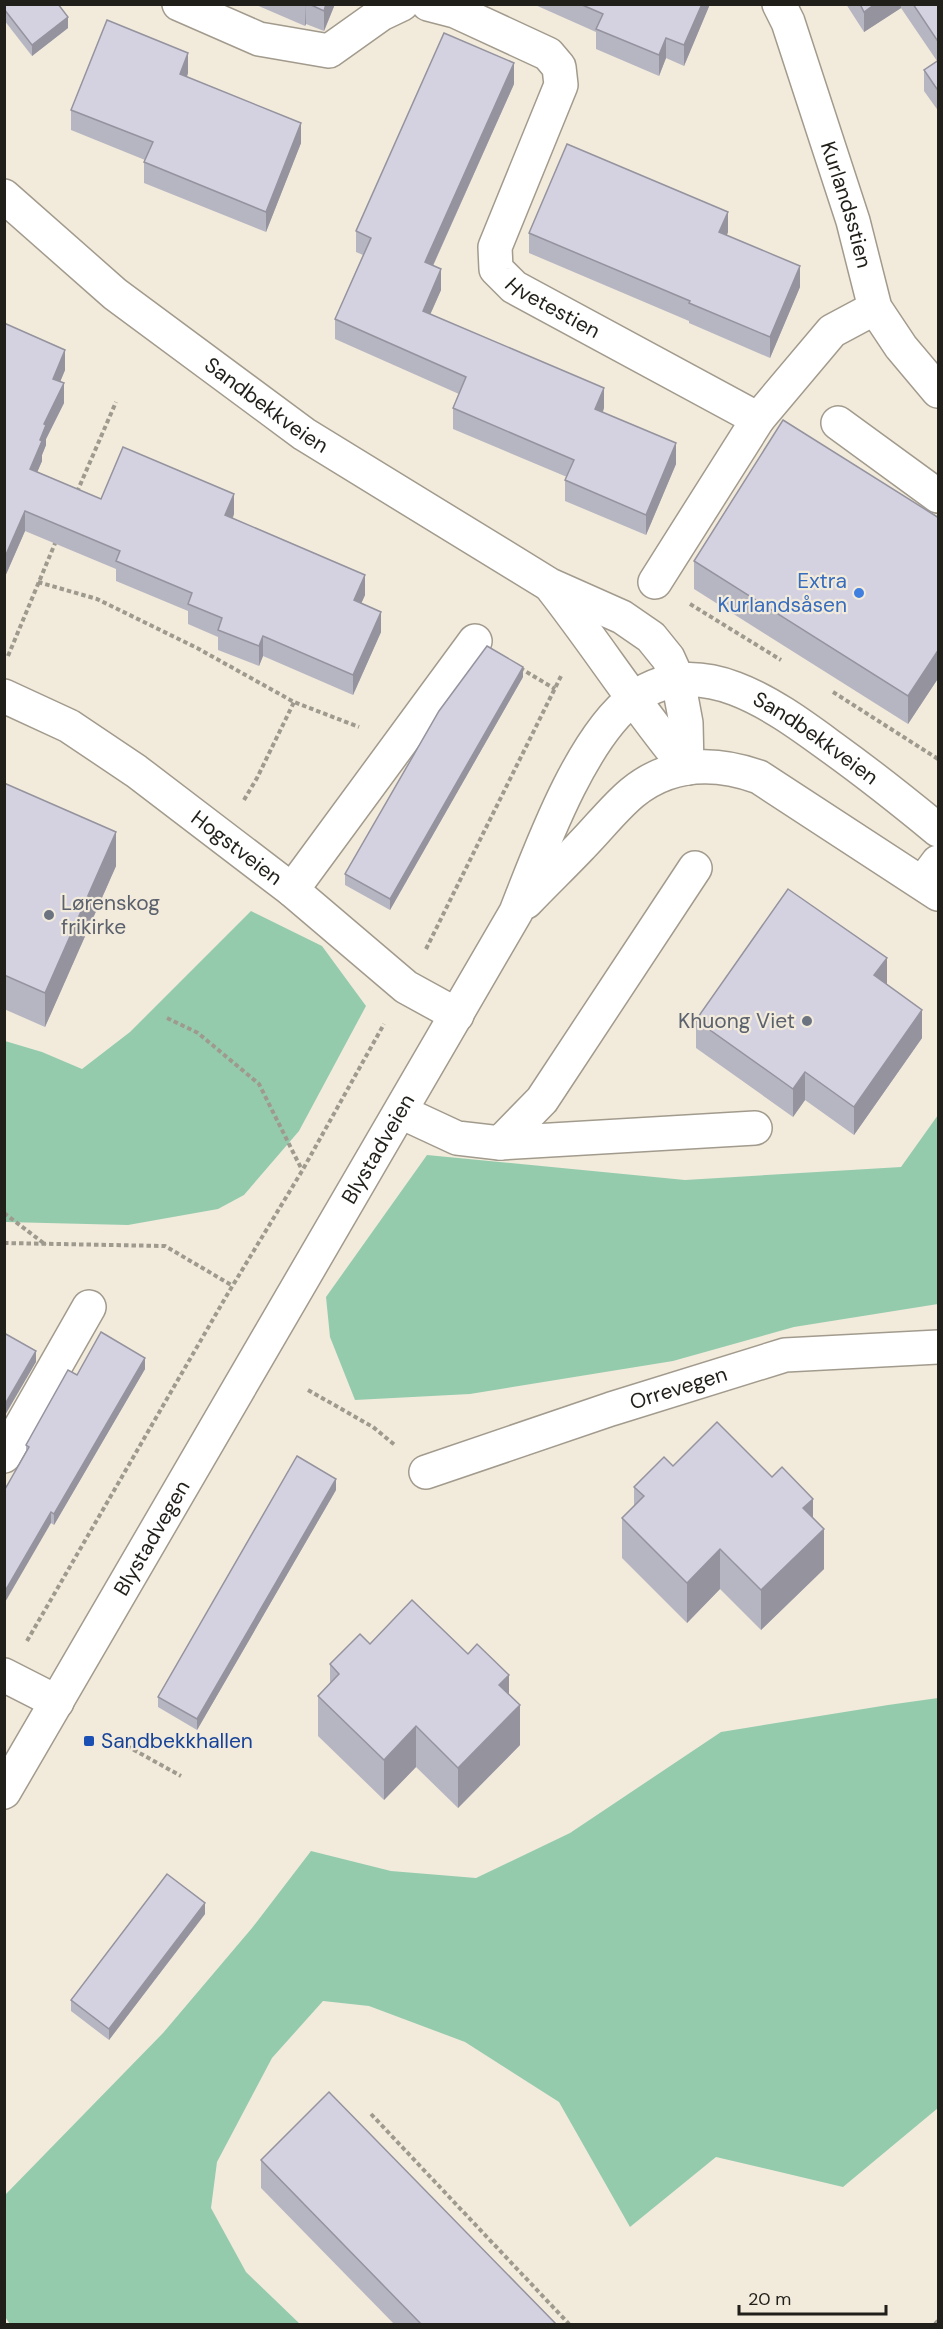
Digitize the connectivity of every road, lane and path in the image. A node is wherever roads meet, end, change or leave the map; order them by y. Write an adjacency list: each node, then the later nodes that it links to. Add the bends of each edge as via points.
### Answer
1 (179, 4): 2 (street, via 260,39 329,51)
2 (402, 4)
3 (428, 4): 9 (street, Hvetestien, via 455,11 548,54 559,67 561,85 495,247 496,269 514,287)
4 (779, 4): 6 (street, Kurlandsstien, via 853,221)
5 (4, 196): 16 (street, Sandbekkveien, via 115,294 304,434)
6 (875, 308): 7 (street, Kurlandsstien, via 901,347); 9 (street, via 832,331)
7 (939, 391)
8 (116, 402): 12 (path)
9 (758, 418): 15 (street)
10 (838, 423): 11 (street)
11 (939, 496)
12 (74, 497)
13 (56, 540): 14 (path)
14 (38, 582): 18 (path); 24 (path, via 97,599)
15 (655, 582)
16 (550, 585): 20 (street, Sandbekkveien, via 622,617 651,637 668,658); 23 (street, Sandbekkveien)
17 (475, 641): 21 (path); 25 (street)
18 (4, 665)
19 (564, 670): 21 (path)
20 (678, 680): 23 (street, Sandbekkveien); 26 (street, Sandbekkveien, via 686,723); 27 (street, Sandbekkveien, via 726,685 766,702)
21 (555, 689): 33 (path)
22 (4, 696): 28 (street, Hogstveien, via 69,726 136,771)
23 (633, 699): 26 (street, Sandbekkveien); 32 (street, Sandbekkveien, via 611,720 590,751 549,828)
24 (294, 702): 25 (path, via 357,726); 28 (path, via 257,778)
25 (397, 748): 31 (street)
26 (687, 768): 30 (street, Sandbekkveien, via 734,768 759,777); 32 (street, Sandbekkveien, via 660,775 633,792)
27 (939, 830)
28 (221, 837): 31 (street, Hogstveien)
29 (695, 868): 38 (street, via 542,1100)
30 (933, 879)
31 (292, 890): 33 (street, Hogstveien)
32 (516, 912): 34 (street, Sandbekkveien)
33 (406, 987): 34 (street, Hogstveien); 39 (path)
34 (457, 1015): 36 (street, Blystadveien)
35 (166, 1018): 39 (path, via 198,1033 259,1084)
36 (401, 1112): 38 (street, via 457,1138); 43 (street, Blystadveien)
37 (755, 1128): 38 (street)
38 (500, 1143)
39 (302, 1171): 44 (path)
40 (4, 1213): 42 (path)
41 (4, 1243): 42 (path)
42 (46, 1245): 44 (path, via 165,1246)
43 (301, 1283): 51 (street, Blystadvegen)
44 (233, 1286): 50 (path)
45 (89, 1307): 48 (street)
46 (939, 1347): 49 (street, Orrevegen, via 784,1354)
47 (309, 1390): 49 (path, via 373,1427)
48 (4, 1456)
49 (426, 1472)
50 (6, 1676): 51 (street)
51 (57, 1702): 54 (street, Blystadvegen)
52 (107, 1735): 53 (path)
53 (181, 1776)
54 (4, 1792)
55 (371, 2114): 57 (path)
56 (939, 2321): 58 (path)
57 (569, 2325)
58 (934, 2325)

